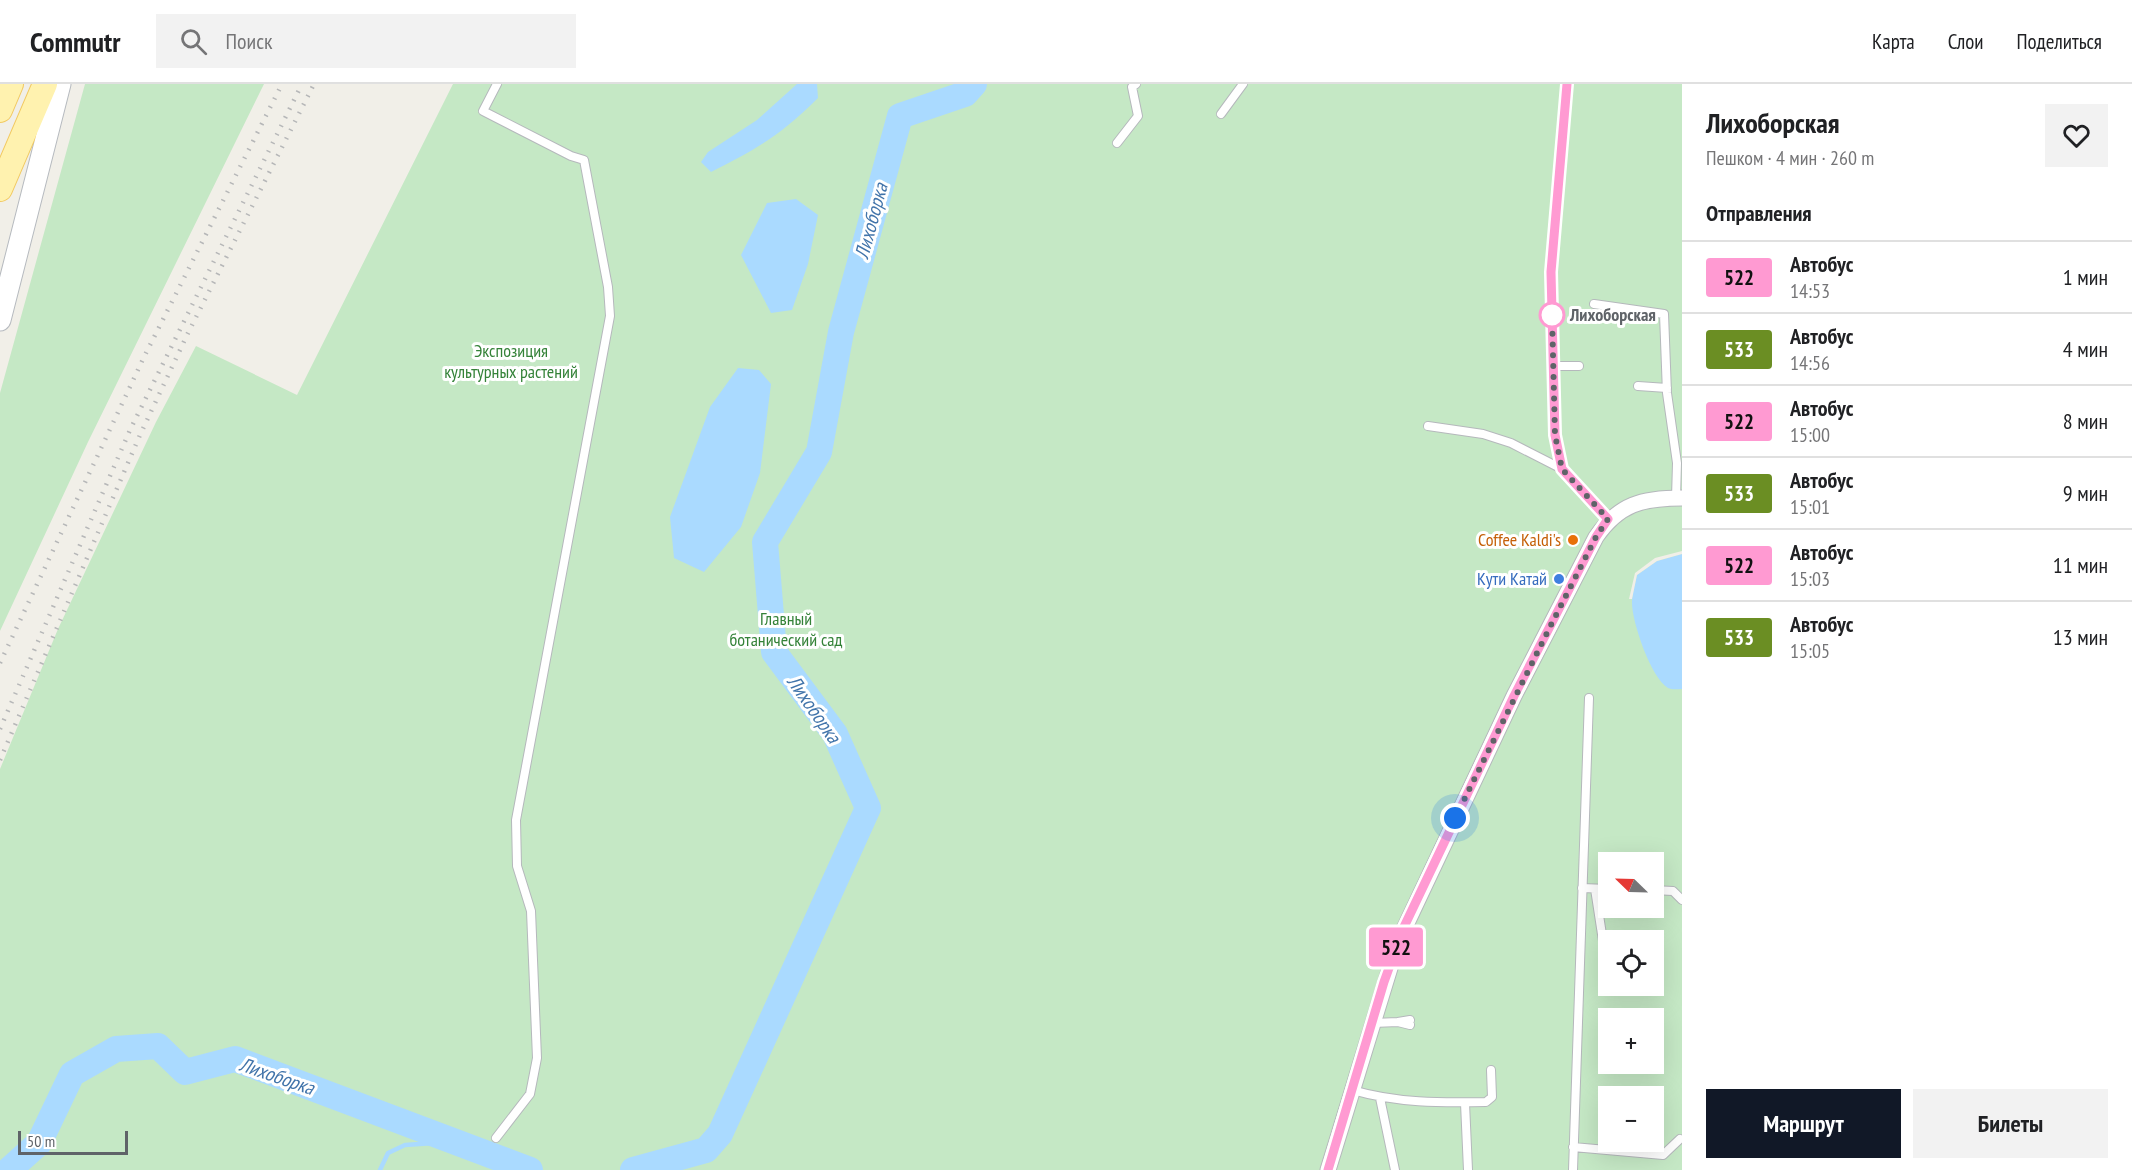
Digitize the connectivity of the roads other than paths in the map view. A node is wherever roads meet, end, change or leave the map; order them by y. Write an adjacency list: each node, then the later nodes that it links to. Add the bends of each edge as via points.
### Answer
1 (11, 84): 8 (main road)
2 (45, 84): 11 (main road)
3 (60, 84): 13 (main road)
4 (497, 84): 34 (lane, via 483,111 584,160 610,316 516,820 517,866 531,911 537,1058 530,1094)
5 (1136, 84): 10 (lane, via 1132,87 1138,116)
6 (1243, 84): 9 (lane)
7 (1567, 84): 14 (lane, via 1551,272)
8 (0, 110)
9 (1221, 114)
10 (1117, 143)
11 (0, 189)
12 (1594, 304): 17 (lane, via 1664,314)
13 (0, 320)
14 (1553, 366): 15 (lane); 19 (lane, via 1555,435)
15 (1579, 366)
16 (1638, 386): 17 (lane)
17 (1667, 388): 20 (lane)
18 (1428, 426): 19 (lane, via 1502,440)
19 (1562, 469): 21 (lane)
20 (1679, 498): 21 (street, via 1632,504)
21 (1608, 519): 29 (street, via 1514,696 1421,889 1395,951)
22 (1589, 698): 23 (lane)
23 (1582, 888): 24 (lane); 36 (lane)
24 (1595, 889): 27 (lane)
25 (1664, 891): 26 (lane, via 1673,891)
26 (1682, 900)
27 (1601, 930)
28 (1410, 1022): 29 (lane)
29 (1372, 1023): 31 (street)
30 (1491, 1070): 33 (lane, via 1492,1097 1486,1102)
31 (1352, 1090): 32 (lane); 37 (street)
32 (1380, 1098): 33 (lane); 38 (lane)
33 (1465, 1103): 39 (lane)
34 (496, 1138)
35 (1680, 1139): 36 (lane, via 1663,1155)
36 (1573, 1147): 40 (lane)
37 (1328, 1170)
38 (1395, 1170)
39 (1468, 1170)
40 (1573, 1170)

